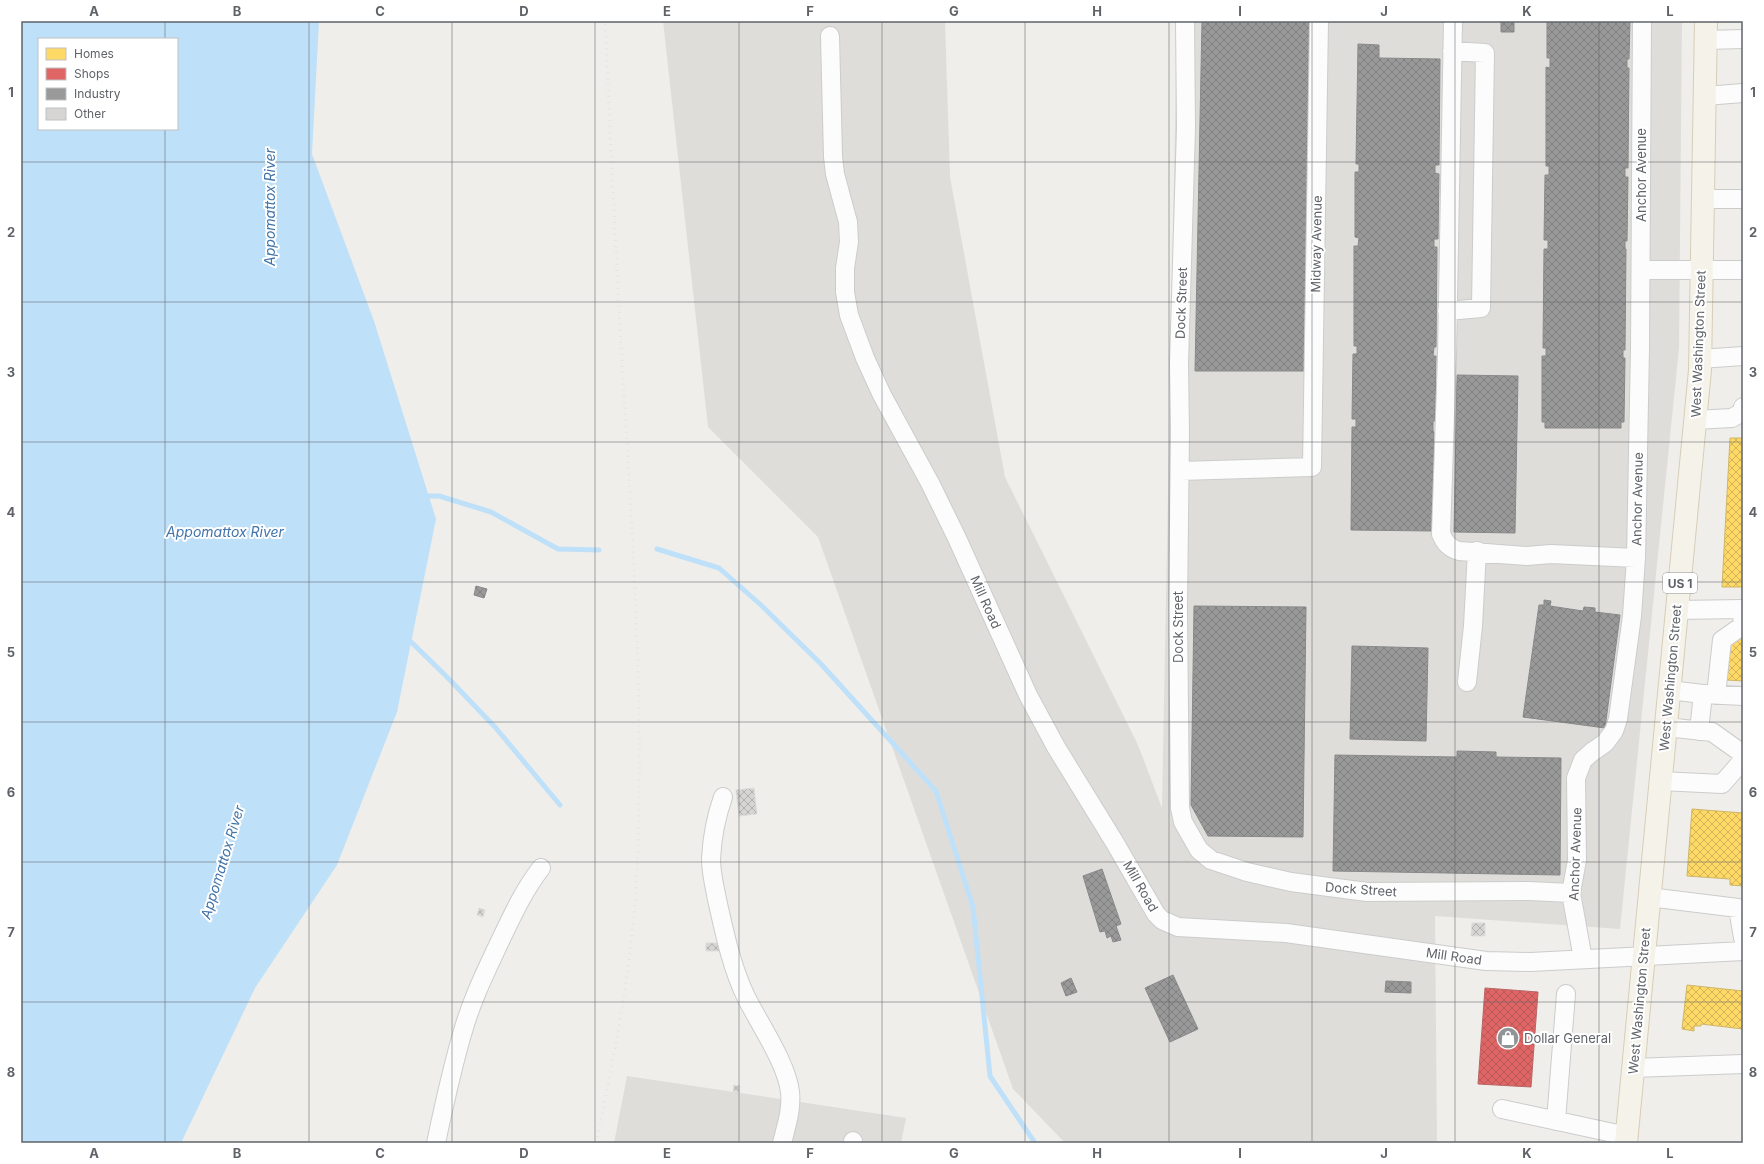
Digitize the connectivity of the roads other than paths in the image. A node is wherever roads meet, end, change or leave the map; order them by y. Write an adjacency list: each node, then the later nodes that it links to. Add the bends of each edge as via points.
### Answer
1 (1185, 21): 21 (street, Dock Street, via 1186,127 1179,364)
2 (1319, 21): 21 (street, Midway Avenue, via 1312,467)
3 (1453, 21): 8 (street)
4 (1642, 21): 13 (street, Anchor Avenue)
5 (1706, 31): 7 (street); 10 (main road, West Washington Street / US 1)
6 (830, 36): 43 (street, Mill Road, via 833,157 848,222 845,292 849,315 882,395 956,536 1035,708 1056,748 1156,914 1162,920 1178,927 1286,933 1486,961)
7 (1743, 39)
8 (1452, 51): 16 (street); 16 (street, via 1485,53 1482,300 1481,308)
9 (1743, 93): 10 (street)
10 (1705, 96): 11 (main road, West Washington Street / US 1)
11 (1703, 199): 12 (street); 14 (main road, West Washington Street / US 1)
12 (1743, 199)
13 (1641, 270): 14 (street); 23 (street, Anchor Avenue)
14 (1702, 270): 15 (street); 18 (main road, West Washington Street / US 1)
15 (1743, 270)
16 (1447, 311): 22 (street, via 1441,534 1445,544 1452,549)
17 (1743, 356): 18 (street)
18 (1700, 359): 20 (main road, West Washington Street / US 1)
19 (1743, 407): 20 (street, via 1742,412 1732,418)
20 (1695, 420): 25 (main road, West Washington Street / US 1)
21 (1180, 471): 38 (street, Dock Street, via 1180,808 1183,822 1203,854 1211,860 1247,872 1343,890 1528,891)
22 (1477, 551): 23 (street, via 1527,556 1551,554); 27 (street)
23 (1636, 558): 38 (street, Anchor Avenue, via 1632,616 1618,719 1614,731 1605,743 1583,760 1576,778 1577,860)
24 (1743, 609): 25 (street)
25 (1677, 610): 28 (main road, West Washington Street / US 1)
26 (1743, 613): 29 (street, via 1742,626 1722,640)
27 (1467, 682)
28 (1669, 690): 29 (street); 31 (main road, West Washington Street / US 1)
29 (1709, 695): 30 (street); 32 (street)
30 (1743, 696)
31 (1666, 726): 32 (street); 35 (main road, West Washington Street / US 1)
32 (1699, 731): 33 (street, via 1712,732)
33 (1743, 754)
34 (1743, 760): 35 (street, via 1722,784)
35 (1661, 780): 39 (main road, West Washington Street / US 1)
36 (723, 797): 51 (street, via 712,839 712,878 738,976 785,1071 790,1106)
37 (541, 868): 50 (street, via 522,896 482,981 463,1030)
38 (1571, 894): 43 (street, Anchor Avenue)
39 (1649, 897): 40 (street, via 1738,908); 42 (main road, West Washington Street / US 1)
40 (1743, 938)
41 (1743, 951): 42 (street, Mill Road)
42 (1644, 956): 43 (street, Mill Road); 46 (main road, West Washington Street / US 1)
43 (1583, 959)
44 (1566, 994): 48 (street)
45 (1743, 1064): 46 (street)
46 (1633, 1068): 49 (main road, West Washington Street / US 1)
47 (1502, 1109): 48 (street)
48 (1556, 1121): 49 (street)
49 (1626, 1140)
50 (436, 1143)
51 (782, 1143)

